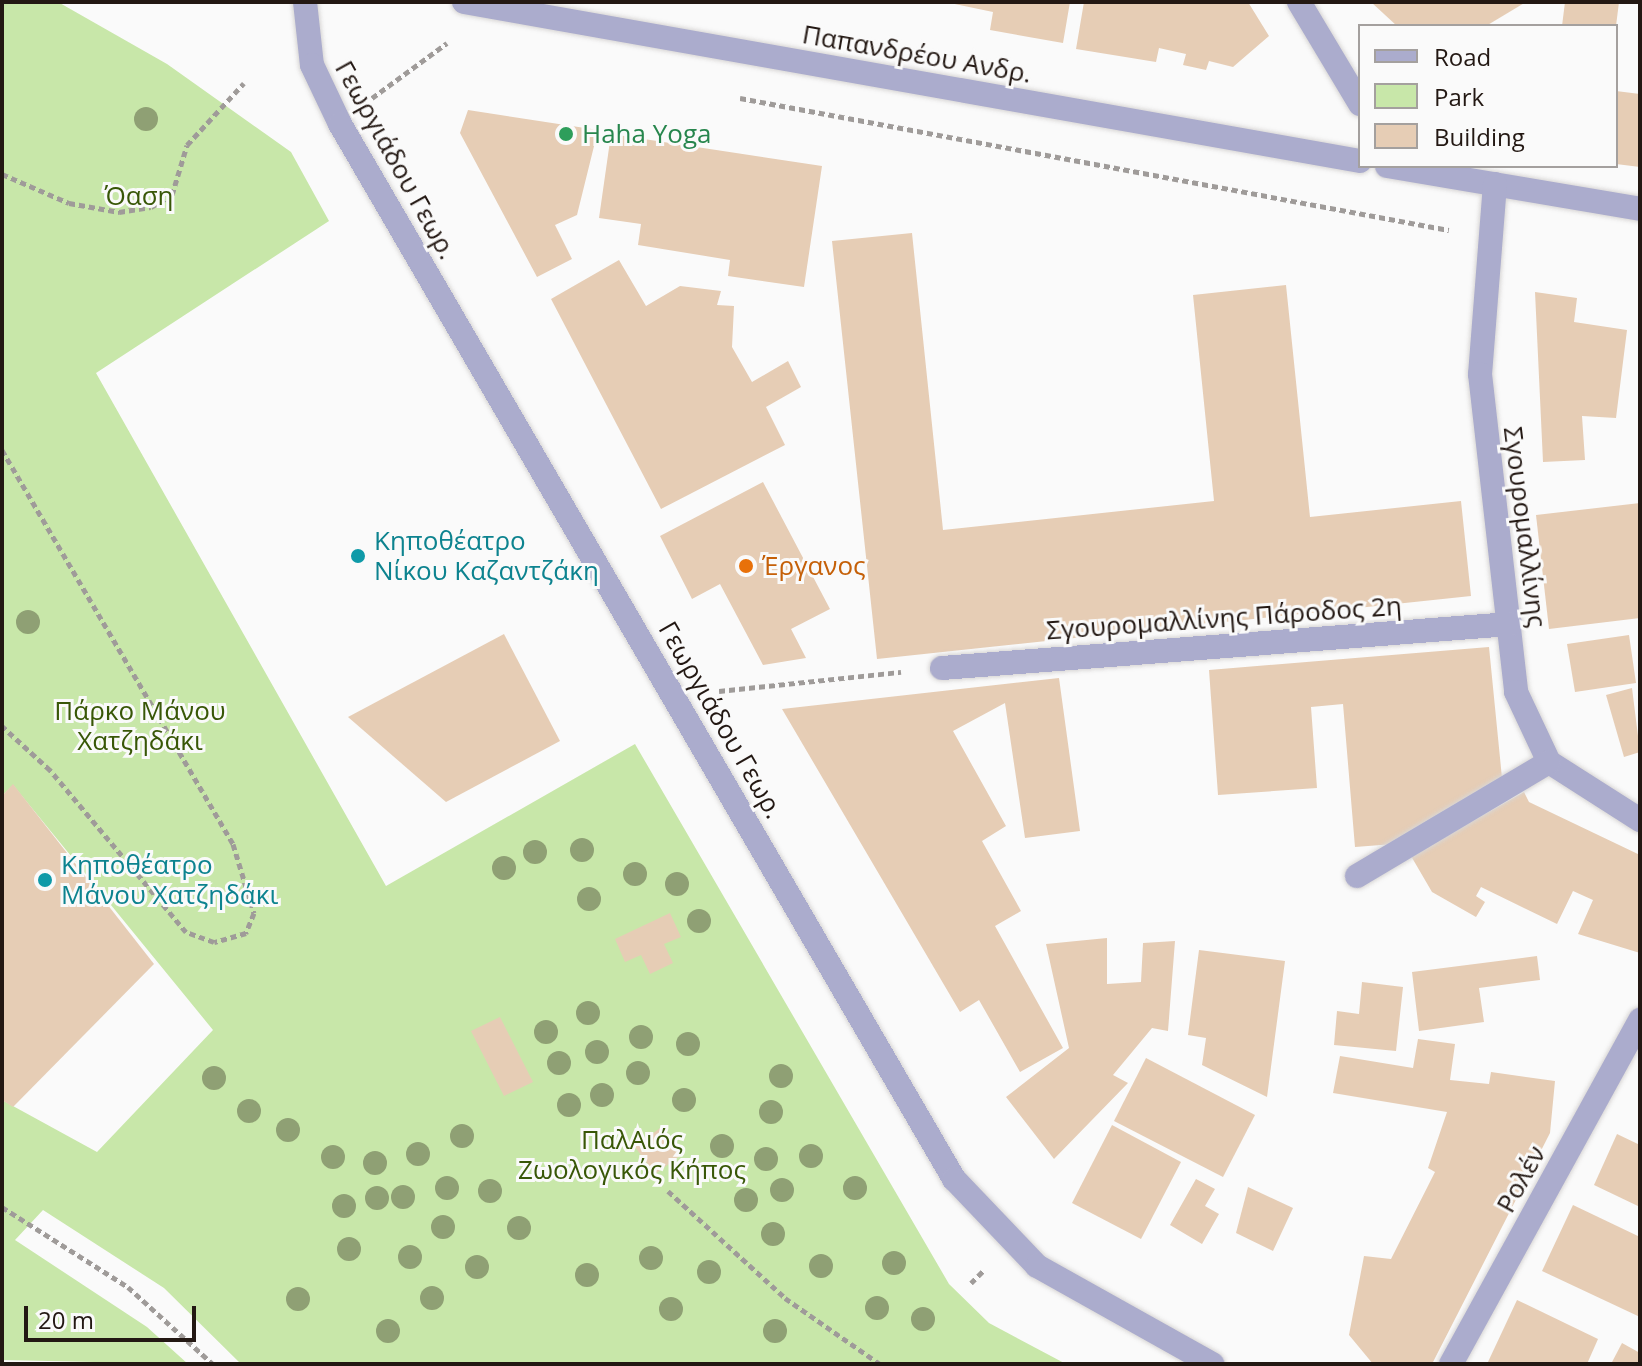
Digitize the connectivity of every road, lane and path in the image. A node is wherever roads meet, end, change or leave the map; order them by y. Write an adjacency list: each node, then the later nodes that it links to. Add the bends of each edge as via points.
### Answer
1 (305, 2): 8 (street, Γεωργιάδου Γεωρ., via 312,65)
2 (464, 2): 9 (street, Παπανδρέου Ανδρ.)
3 (1299, 2): 7 (street)
4 (458, 45): 8 (path, via 442,43)
5 (244, 83): 11 (path, via 187,145 172,195 151,207 119,212 69,203)
6 (723, 95): 14 (path)
7 (1358, 101)
8 (340, 124): 18 (street, Γεωργιάδου Γεωρ.)
9 (1358, 161)
10 (1401, 168): 12 (street)
11 (2, 174)
12 (1495, 184): 13 (street); 14 (street, Σγουρομαλλίνης)
13 (1640, 209)
14 (1486, 237): 16 (street, Σγουρομαλλίνης, via 1485,453)
15 (2, 450): 19 (path, via 233,844 251,895 253,925 228,941 186,932 50,770)
16 (1510, 624): 17 (street, Σγουρομαλλίνης Πάροδος 2η); 20 (street, Σγουρομαλλίνης, via 1516,692)
17 (942, 668): 18 (path)
18 (675, 695): 28 (street, Γεωργιάδου Γεωρ., via 954,1179 1037,1266)
19 (2, 726)
20 (1549, 762): 21 (street); 22 (street)
21 (1640, 820)
22 (1357, 876)
23 (1640, 1020): 29 (street, Ρολέν)
24 (668, 1191): 27 (path, via 785,1298)
25 (2, 1207): 26 (path, via 128,1287)
26 (213, 1364)
27 (880, 1364)
28 (1212, 1364)
29 (1451, 1364)

